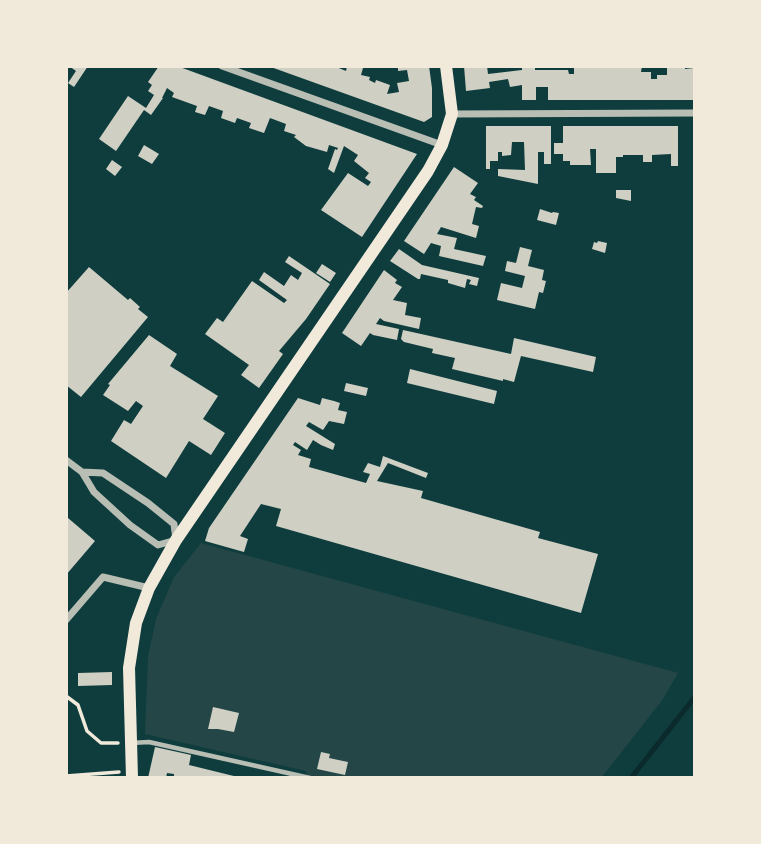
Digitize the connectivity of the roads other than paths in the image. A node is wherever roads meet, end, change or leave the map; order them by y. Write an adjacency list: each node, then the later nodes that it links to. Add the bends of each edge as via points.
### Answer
1 (222, 66): 5 (street)
2 (446, 66): 4 (main road)
3 (695, 113): 4 (street)
4 (452, 114): 5 (main road)
5 (442, 145): 8 (main road)
6 (66, 460): 7 (street)
7 (82, 472): 8 (street, via 103,473 148,503 174,524); 8 (street, via 94,492 149,539 158,545)
8 (176, 540): 9 (main road)
9 (149, 588): 10 (street, via 103,576); 11 (main road, via 136,623 129,668)
10 (66, 620)
11 (131, 743): 12 (main road); 13 (lane, via 149,742)
12 (132, 775)
13 (310, 778)

